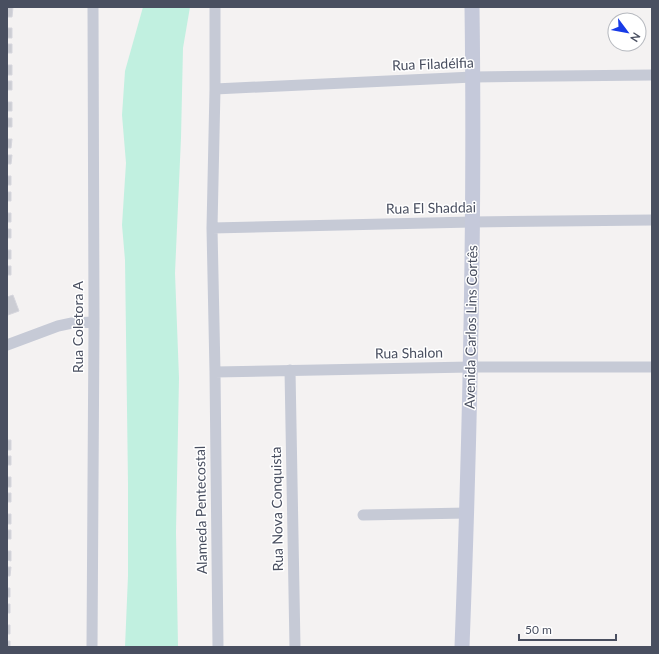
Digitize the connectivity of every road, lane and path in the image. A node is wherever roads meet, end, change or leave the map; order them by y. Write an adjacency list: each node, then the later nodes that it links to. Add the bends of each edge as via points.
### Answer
1 (92, 7): 10 (street, Rua Coletora A)
2 (215, 7): 6 (street, Alameda Pentecostal)
3 (472, 7): 5 (street, Avenida Carlos Lins Cortês)
4 (652, 75): 5 (street, Rua Filadélfia)
5 (473, 77): 6 (street, Rua Filadélfia); 8 (street, Avenida Carlos Lins Cortês)
6 (215, 89): 9 (street, Alameda Pentecostal)
7 (652, 220): 8 (street, Rua El Shaddai)
8 (472, 222): 9 (street, Rua El Shaddai); 12 (street, Avenida Carlos Lins Cortês)
9 (212, 228): 15 (street, Alameda Pentecostal)
10 (94, 322): 11 (street, via 58,326); 18 (street, Rua Coletora A)
11 (7, 345)
12 (470, 367): 13 (street, Rua Shalon); 14 (street, Rua Shalon); 16 (street, Avenida Carlos Lins Cortês)
13 (652, 367)
14 (290, 370): 15 (street, Rua Shalon); 20 (street, Rua Nova Conquista)
15 (215, 372): 19 (street, Alameda Pentecostal)
16 (467, 513): 17 (street); 21 (street, Avenida Carlos Lins Cortês)
17 (363, 515)
18 (92, 647)
19 (218, 647)
20 (295, 647)
21 (462, 647)

